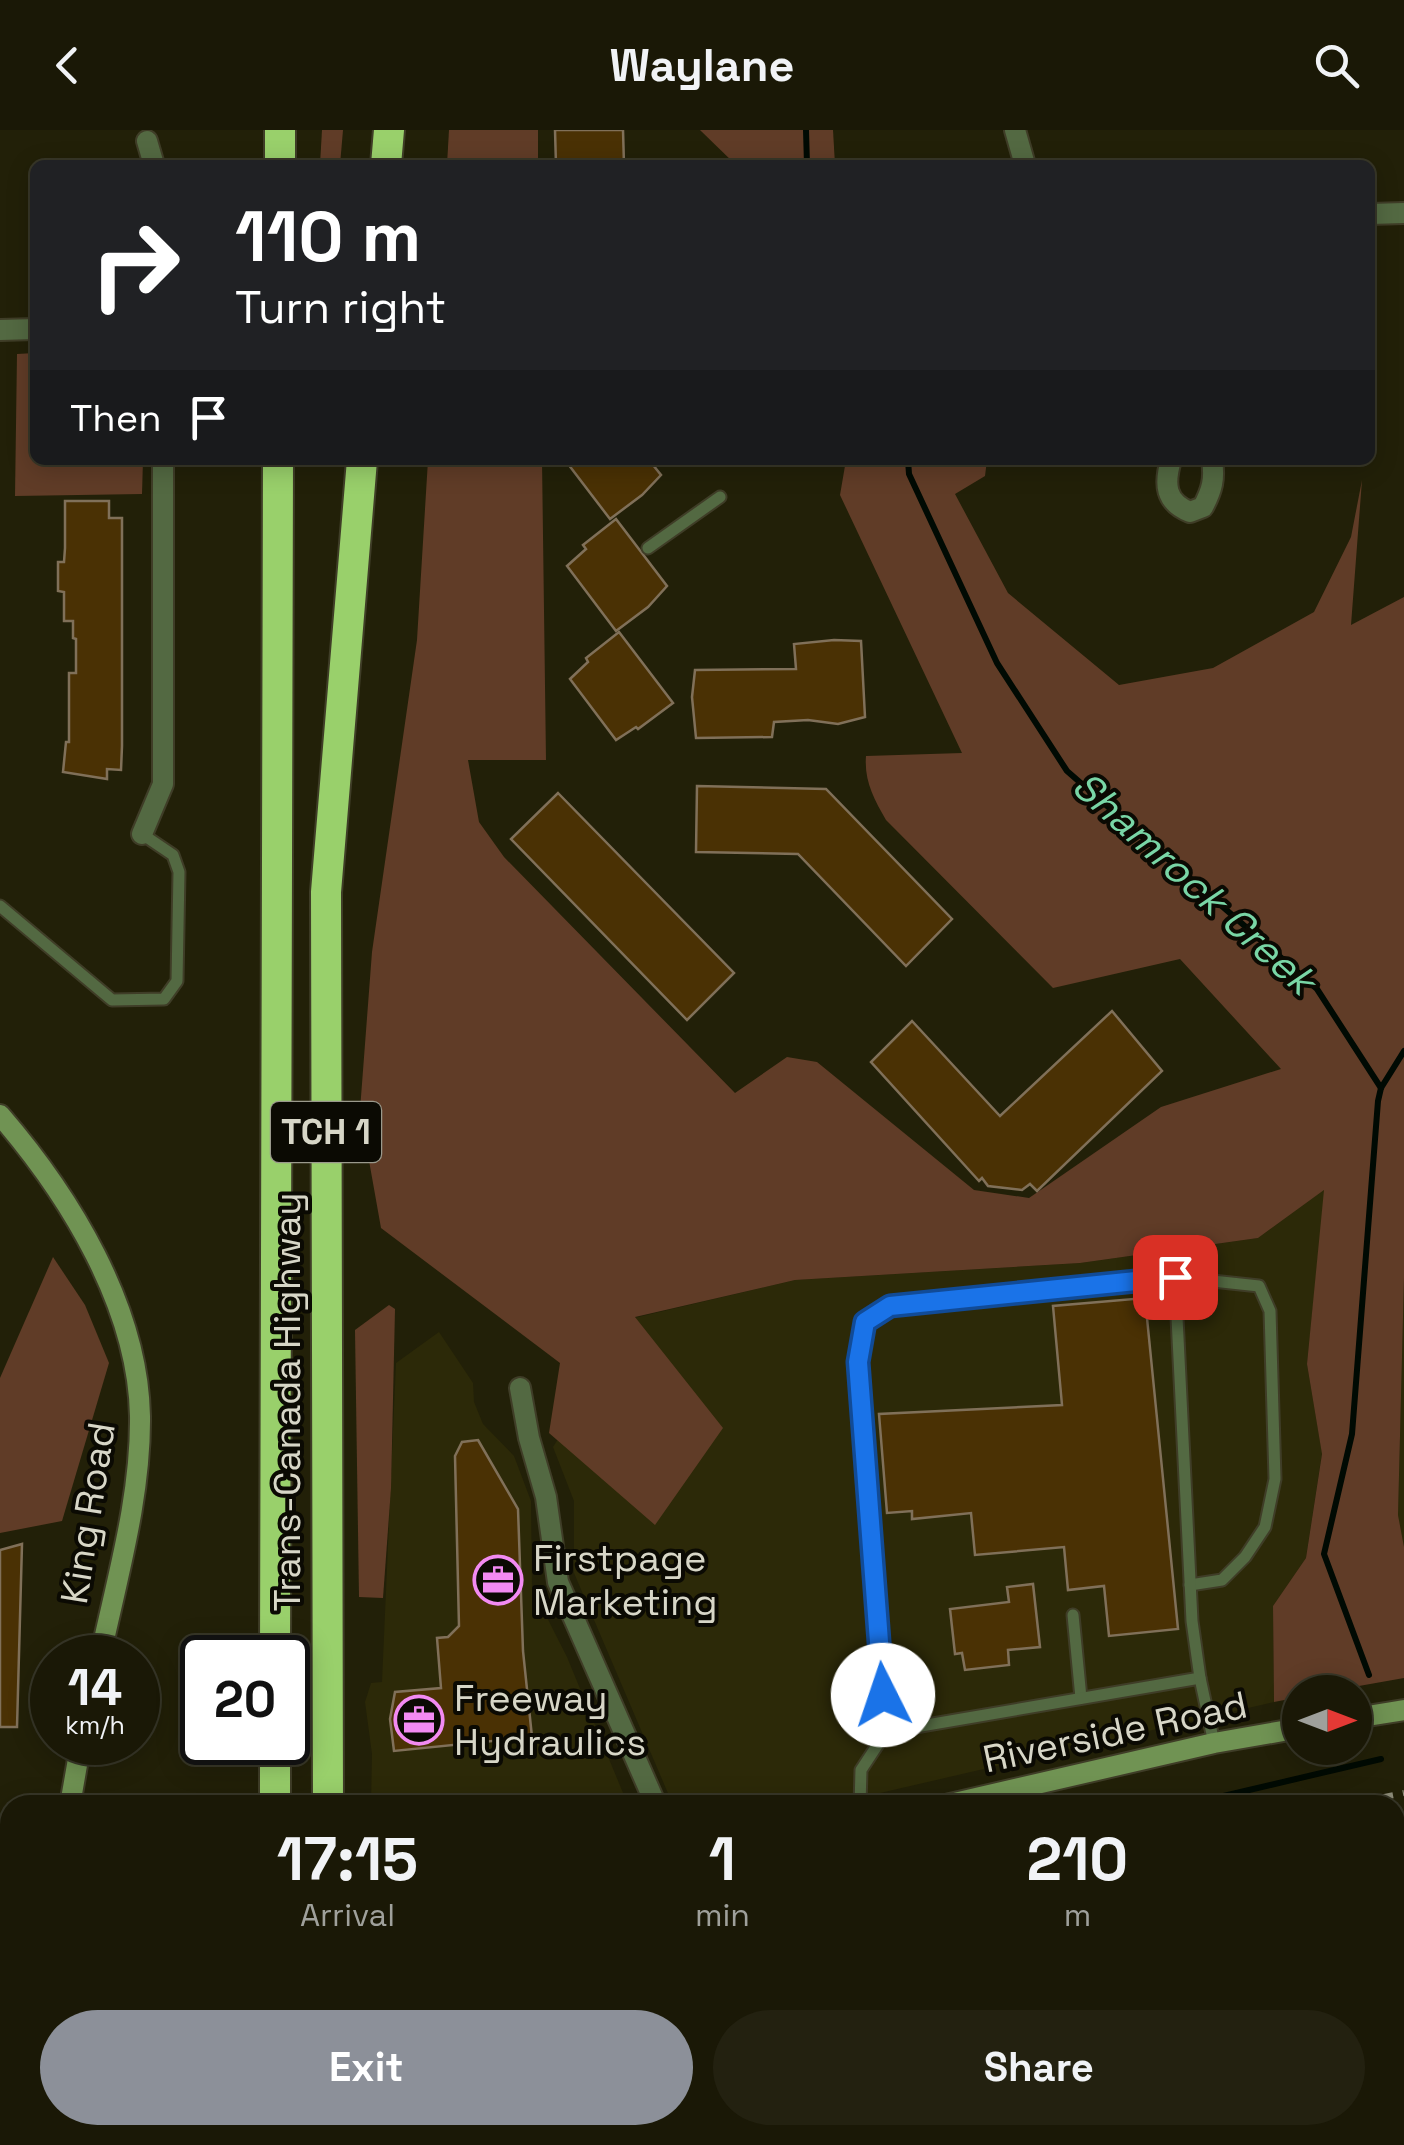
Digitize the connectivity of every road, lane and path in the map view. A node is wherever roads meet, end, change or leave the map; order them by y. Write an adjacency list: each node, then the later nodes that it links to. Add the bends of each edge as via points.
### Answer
1 (280, 130): 6 (highway)
2 (389, 130): 7 (highway)
3 (1016, 130): 8 (street)
4 (147, 141): 5 (street)
5 (153, 160)
6 (280, 160)
7 (386, 160)
8 (1024, 160)
9 (1404, 213): 10 (street)
10 (1375, 214)
11 (30, 329): 12 (street)
12 (0, 330)
13 (163, 465): 20 (street, via 163,784)
14 (278, 465): 28 (highway, Trans-Canada Highway / TCH 1)
15 (362, 465): 40 (highway, Trans-Canada Highway / TCH 1, via 326,892)
16 (1170, 465): 17 (street, via 1169,497 1190,512 1203,507 1212,490)
17 (1213, 465)
18 (720, 497): 19 (lane)
19 (648, 548)
20 (142, 834): 21 (lane, via 173,854 178,872 177,981 164,999 112,1000)
21 (0, 906)
22 (0, 1116): 27 (street, King Road, via 85,1238 133,1353 140,1415 134,1497)
23 (1175, 1277): 25 (lane); 25 (lane, via 1259,1286 1270,1311 1275,1480 1264,1527 1222,1580); 34 (lane, via 890,1306 865,1322 858,1362)
24 (520, 1388): 41 (street, via 558,1582)
25 (1190, 1584): 29 (lane)
26 (1073, 1615): 30 (lane)
27 (105, 1635)
28 (275, 1635)
29 (1200, 1678): 30 (lane); 35 (lane)
30 (1081, 1698): 34 (lane)
31 (1404, 1710): 32 (street)
32 (1372, 1715)
33 (1282, 1731): 35 (street, Riverside Road)
34 (886, 1732): 42 (lane, via 861,1770)
35 (1214, 1743): 43 (street, Riverside Road)
36 (78, 1765): 38 (street)
37 (275, 1765): 39 (highway)
38 (72, 1795)
39 (275, 1795)
40 (328, 1795)
41 (652, 1795)
42 (860, 1795)
43 (989, 1795)

